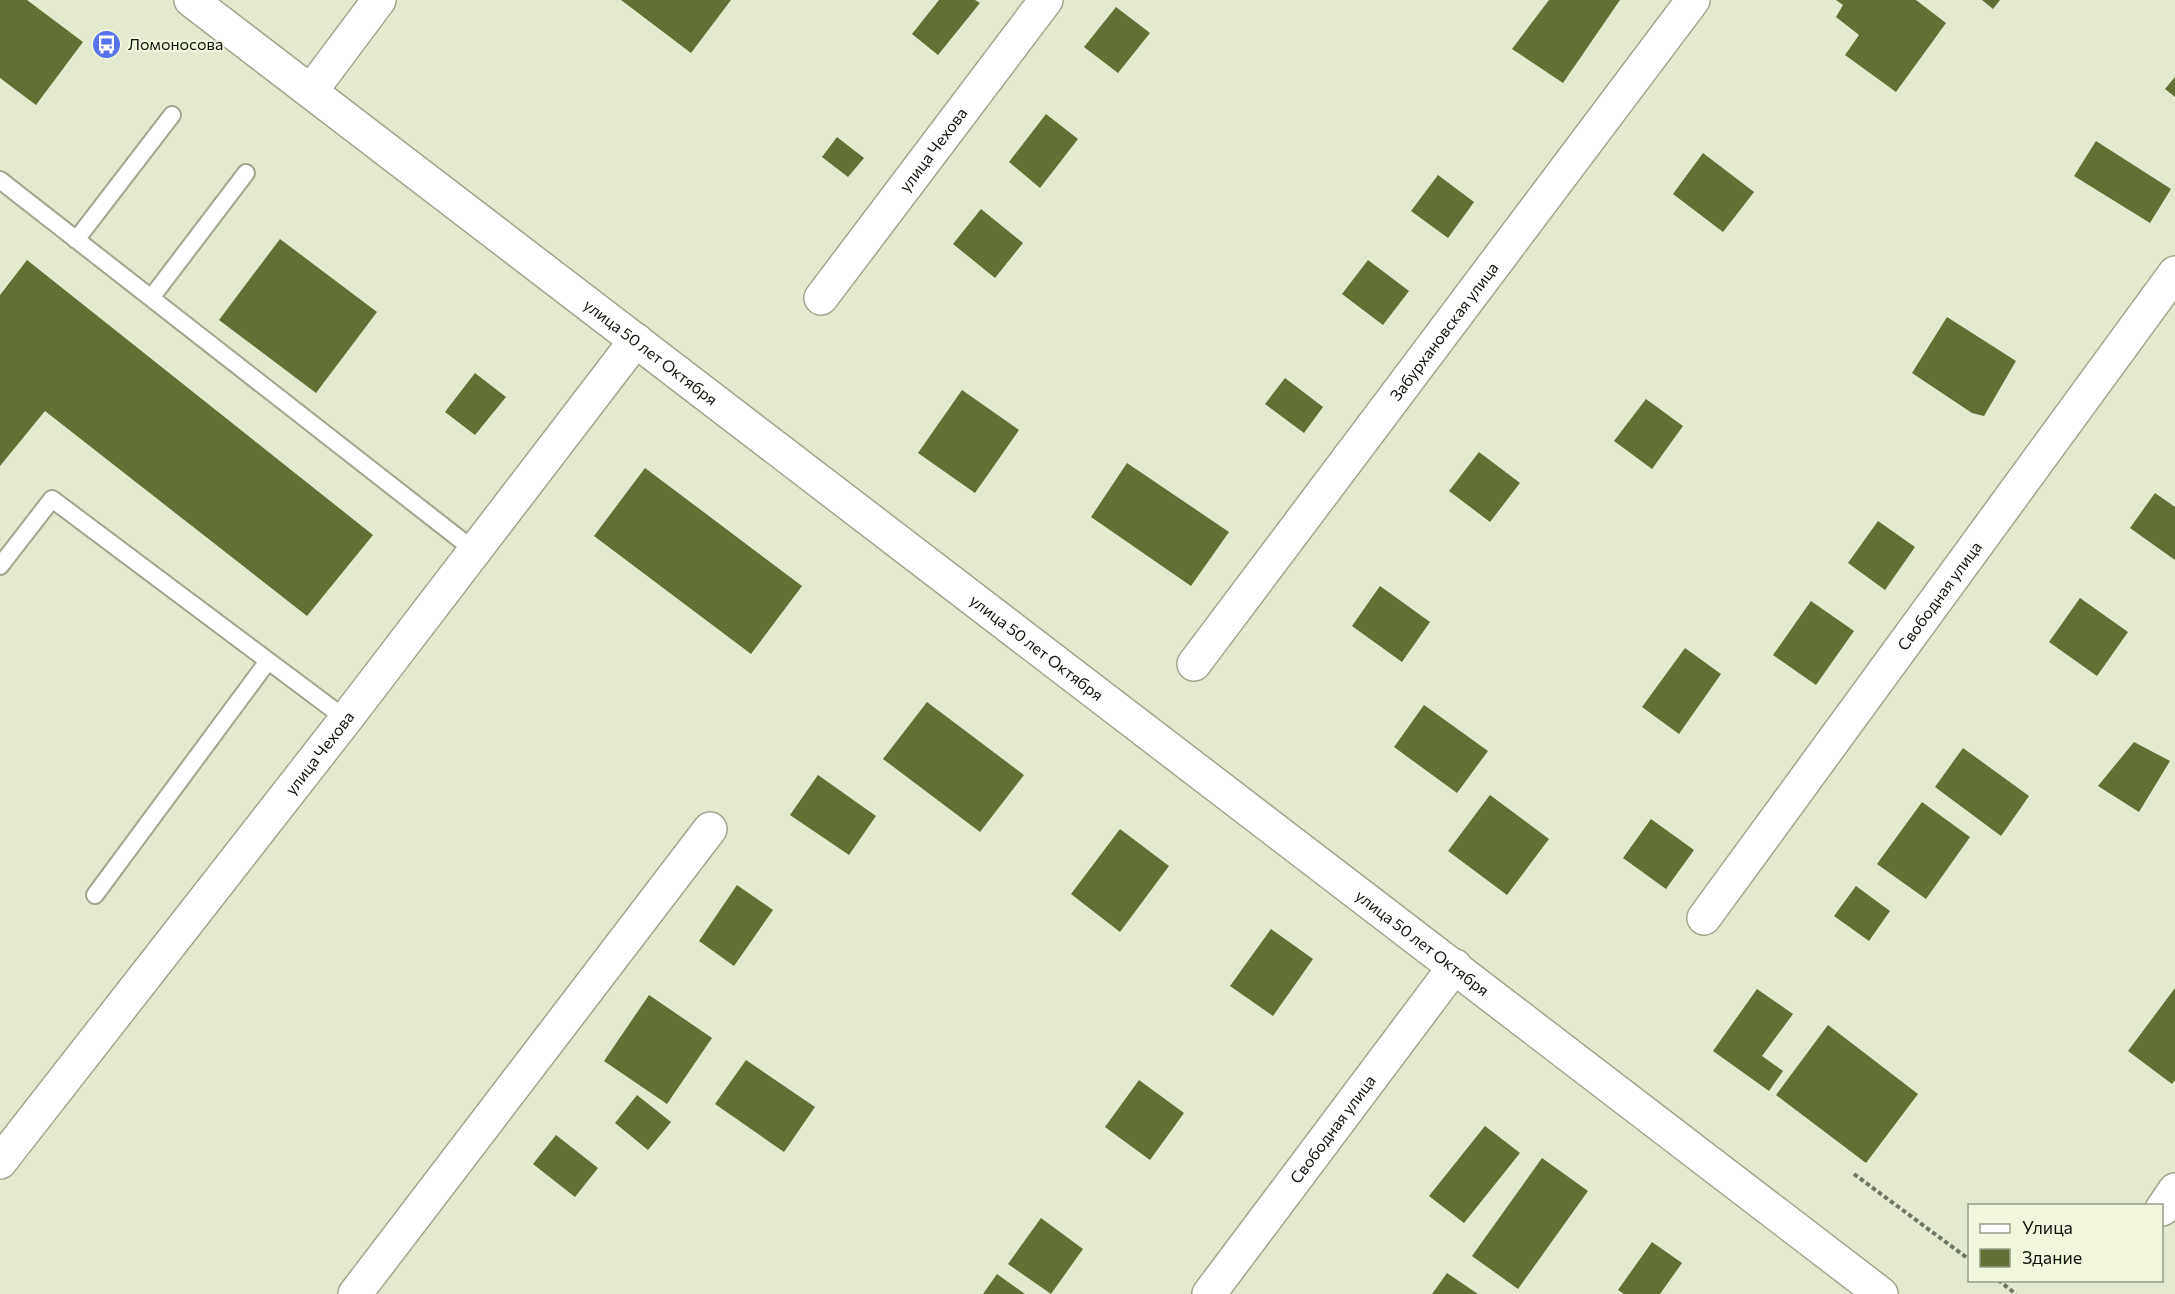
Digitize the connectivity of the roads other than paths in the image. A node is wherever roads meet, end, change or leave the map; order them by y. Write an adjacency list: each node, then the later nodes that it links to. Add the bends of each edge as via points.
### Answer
1 (191, 0): 5 (street, улица 50 лет Октября)
2 (379, 0): 5 (street)
3 (1046, 0): 12 (street, улица Чехова)
4 (1693, 0): 17 (street, Забурхановская улица)
5 (311, 91): 13 (street, улица 50 лет Октября)
6 (172, 115): 9 (lane)
7 (246, 172): 11 (lane)
8 (0, 180): 9 (lane)
9 (76, 240): 11 (lane)
10 (2175, 273): 21 (street, Свободная улица)
11 (151, 298): 14 (lane)
12 (821, 298)
13 (636, 340): 14 (street, улица Чехова); 22 (street, улица 50 лет Октября)
14 (475, 551): 18 (street, улица Чехова)
15 (0, 566): 16 (lane, via 52,499)
16 (268, 661): 18 (lane); 20 (lane)
17 (1194, 664)
18 (346, 719): 23 (street, улица Чехова)
19 (710, 829): 26 (street)
20 (94, 895)
21 (1704, 918)
22 (1455, 966): 27 (street, Свободная улица); 28 (street, улица 50 лет Октября)
23 (0, 1162)
24 (2175, 1190): 25 (street)
25 (2163, 1208)
26 (355, 1294)
27 (1209, 1294)
28 (1881, 1294)

